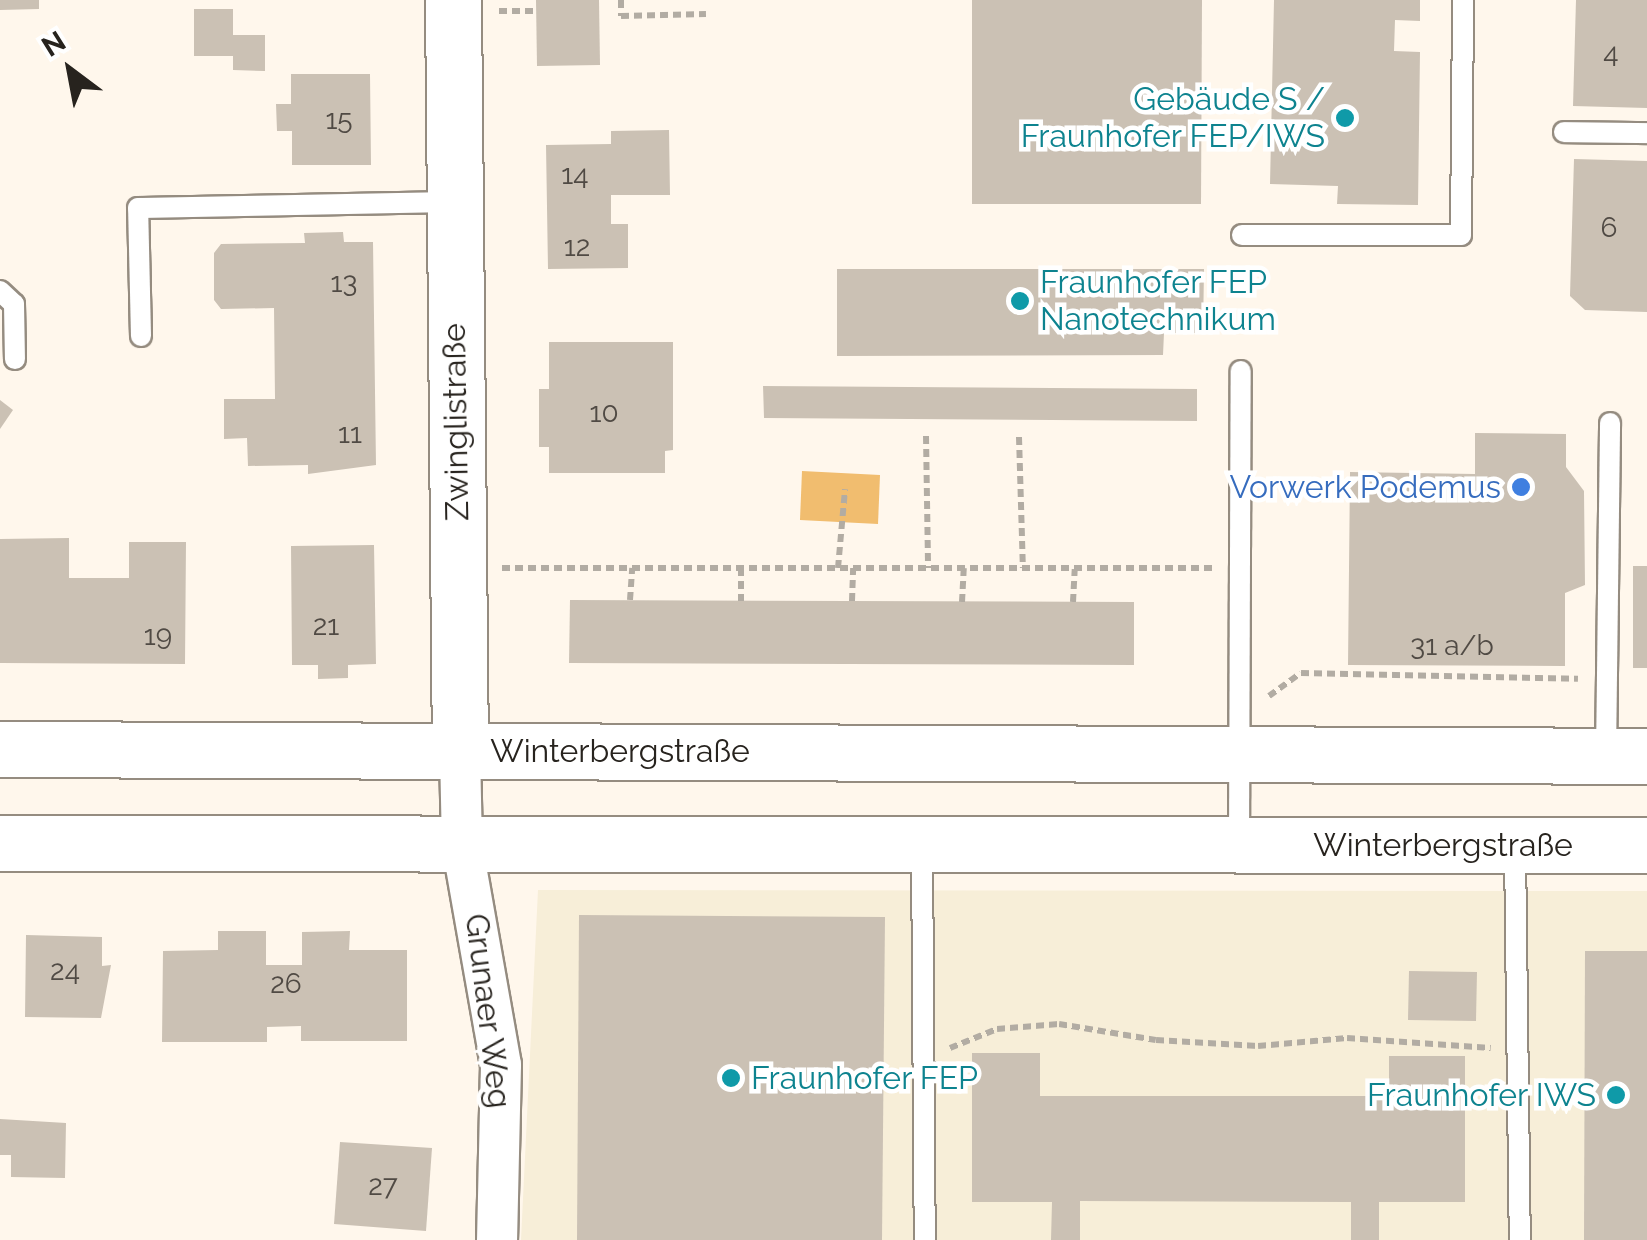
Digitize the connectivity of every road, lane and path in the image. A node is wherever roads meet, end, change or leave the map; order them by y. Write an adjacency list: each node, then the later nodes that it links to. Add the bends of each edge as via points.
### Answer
1 (453, 0): 7 (main road, Zwinglistraße)
2 (621, 0): 4 (path, via 621,16)
3 (1463, 0): 8 (lane, via 1461,236)
4 (706, 14)
5 (1564, 132): 6 (lane)
6 (1647, 133)
7 (454, 202): 10 (lane, via 138,208); 17 (main road, Zwinglistraße)
8 (1242, 235)
9 (0, 291): 11 (lane, via 14,304)
10 (141, 336)
11 (15, 360)
12 (1242, 371): 26 (lane)
13 (1610, 423): 32 (lane)
14 (926, 436): 22 (path)
15 (1019, 437): 24 (path)
16 (845, 489): 20 (path)
17 (458, 568): 18 (path); 35 (main road, Zwinglistraße)
18 (632, 568): 19 (path); 27 (path)
19 (740, 568): 20 (path); 28 (path)
20 (838, 568): 21 (path)
21 (852, 568): 22 (path); 29 (path)
22 (928, 568): 23 (path)
23 (964, 568): 24 (path); 30 (path)
24 (1023, 568): 25 (path)
25 (1074, 568): 26 (path); 31 (path)
26 (1240, 568): 33 (lane)
27 (630, 600)
28 (741, 600)
29 (852, 601)
30 (962, 602)
31 (1073, 602)
32 (1607, 679): 33 (path, via 1302,673); 36 (lane)
33 (1240, 736): 35 (main road, Winterbergstraße); 36 (main road, Winterbergstraße); 40 (lane)
34 (0, 748): 35 (main road, Winterbergstraße)
35 (460, 750): 38 (street, Zwinglistraße)
36 (1626, 756)
37 (0, 843): 38 (main road, Winterbergstraße)
38 (462, 844): 39 (main road, Winterbergstraße); 45 (street, Grunaer Weg, via 501,1065)
39 (922, 844): 40 (main road, Winterbergstraße); 44 (lane)
40 (1239, 845): 41 (main road, Winterbergstraße)
41 (1515, 845): 42 (main road, Winterbergstraße); 43 (lane)
42 (1647, 846)
43 (1518, 1050): 44 (path, via 1347,1038 1258,1046 1156,1040 1060,1024 997,1030); 47 (lane)
44 (927, 1056): 46 (lane)
45 (496, 1240)
46 (925, 1240)
47 (1520, 1240)

